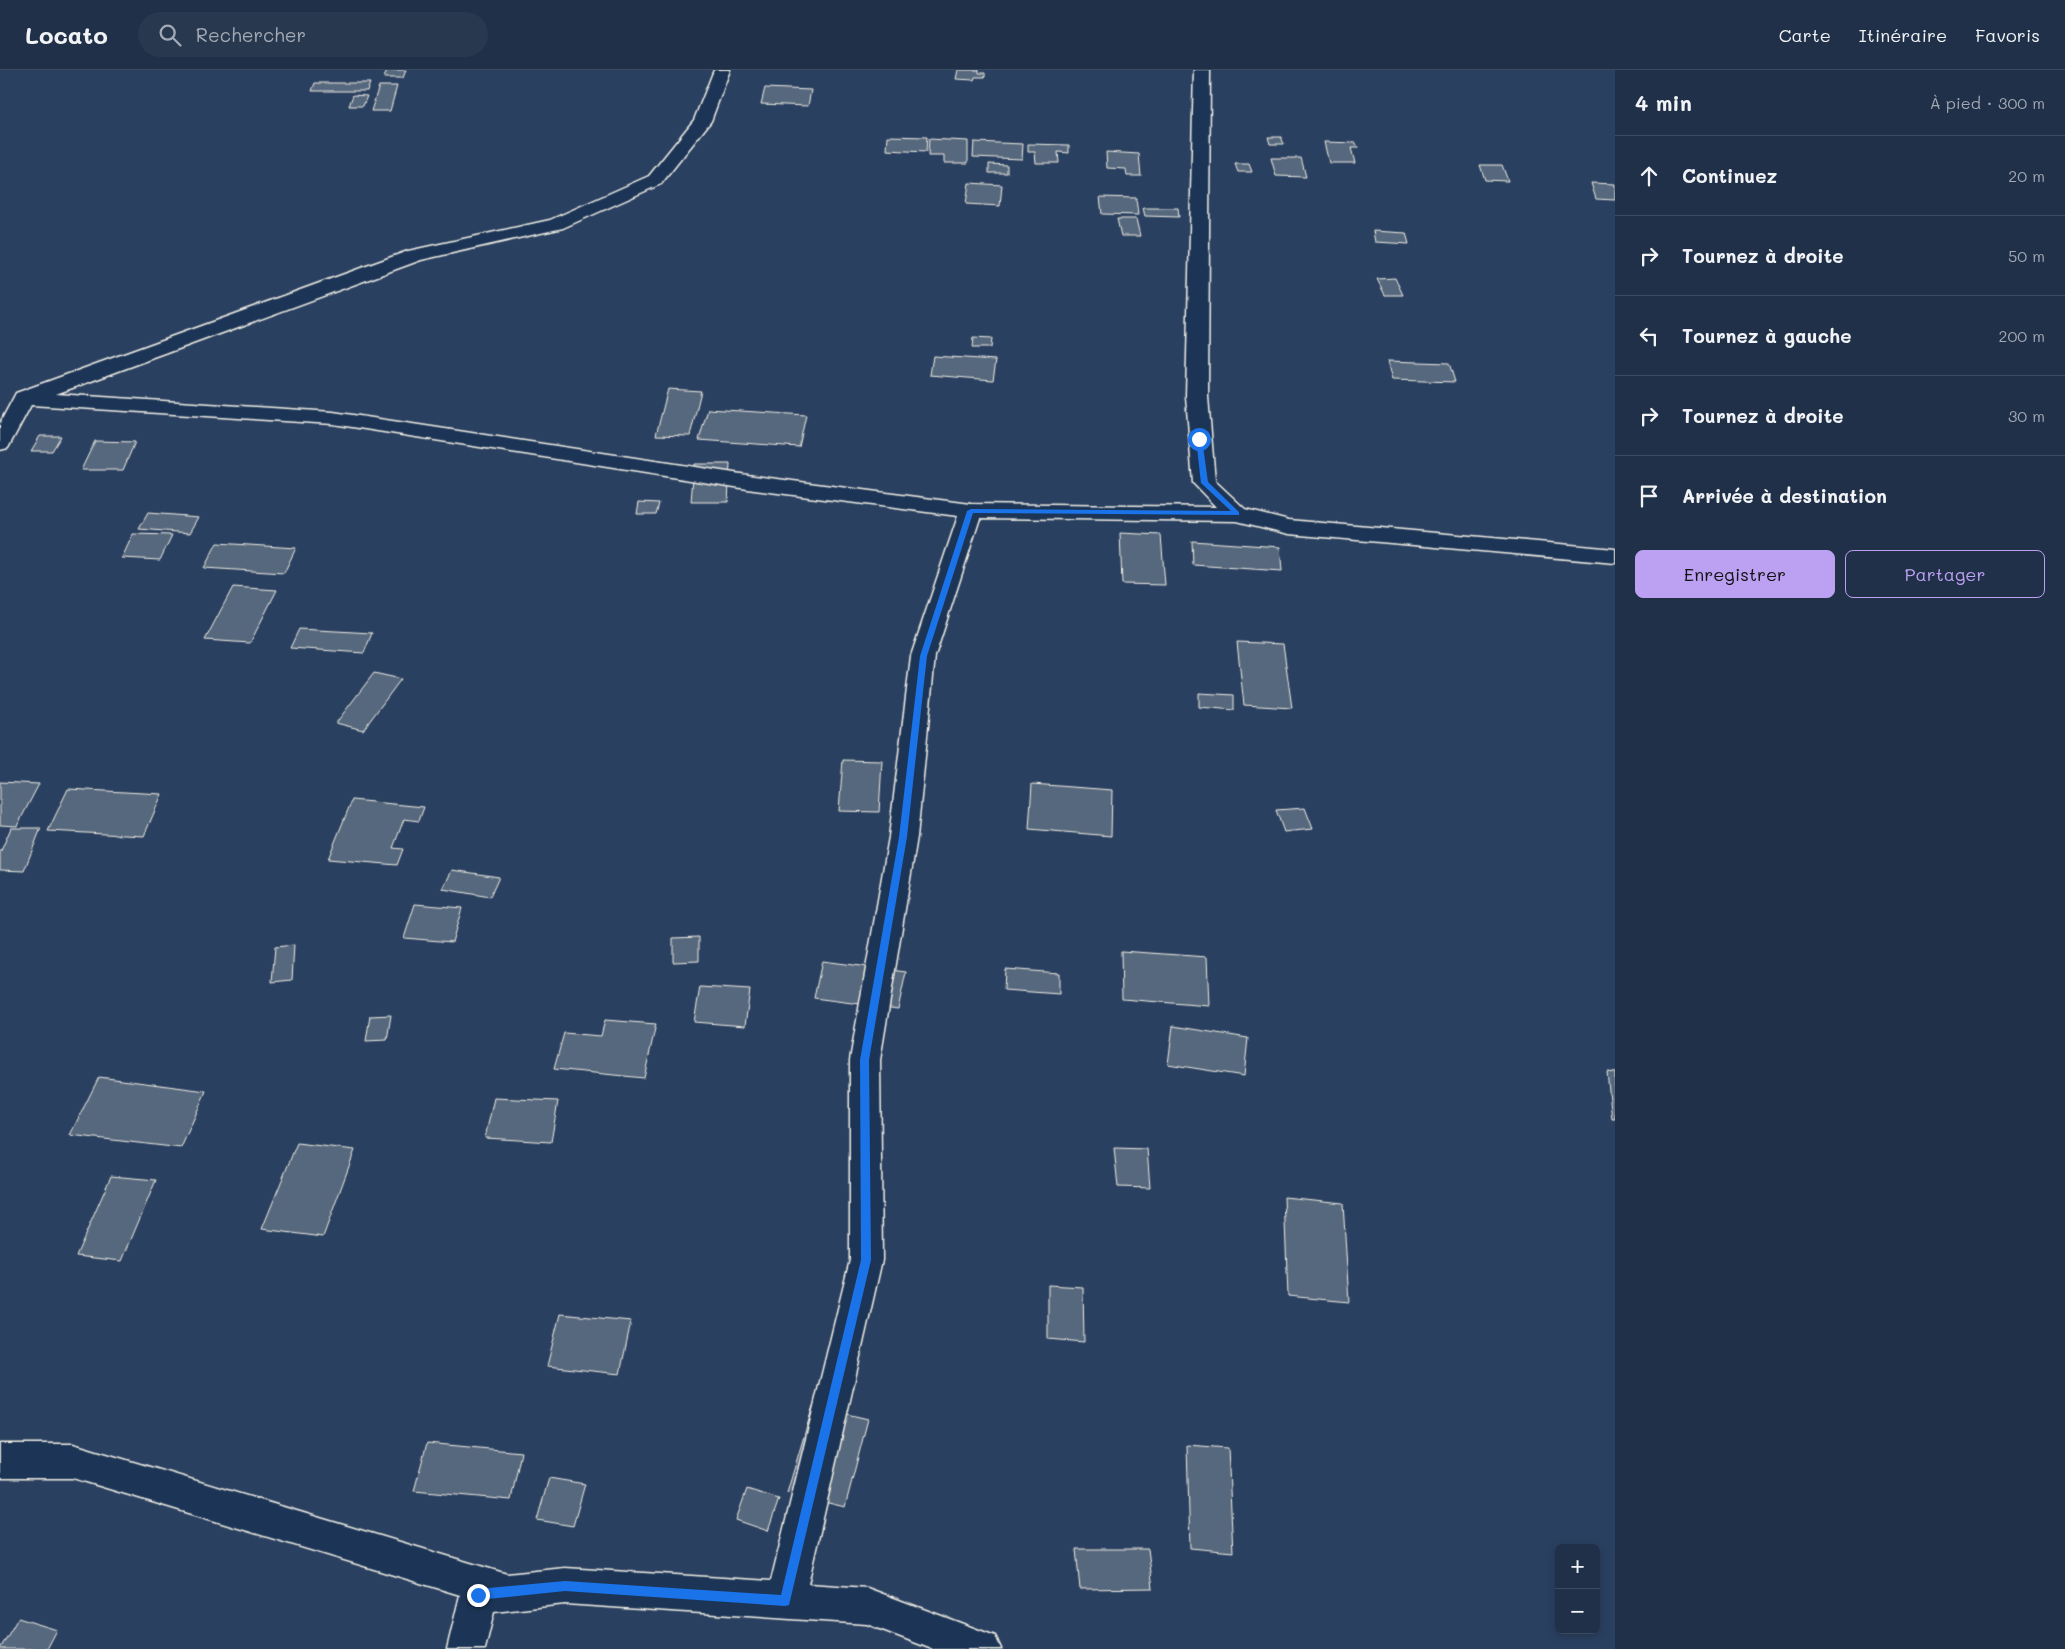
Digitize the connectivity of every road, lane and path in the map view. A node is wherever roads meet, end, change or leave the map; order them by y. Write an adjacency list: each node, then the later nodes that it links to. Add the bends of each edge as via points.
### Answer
1 (722, 70): 3 (street, via 702,121 655,180 556,224 415,255)
2 (1202, 70): 6 (street, via 1199,439 1204,483)
3 (24, 398): 4 (street); 5 (street, via 333,418 754,483)
4 (0, 443)
5 (971, 511): 6 (street); 10 (street, via 923,656 903,837 865,1060 866,1260)
6 (1237, 514): 7 (street, via 1289,528)
7 (1615, 556)
8 (0, 1461): 9 (street, via 73,1461)
9 (507, 1592): 10 (street, via 565,1586); 11 (street, via 478,1595)
10 (785, 1601): 12 (street, via 867,1606)
11 (466, 1649)
12 (982, 1649)

